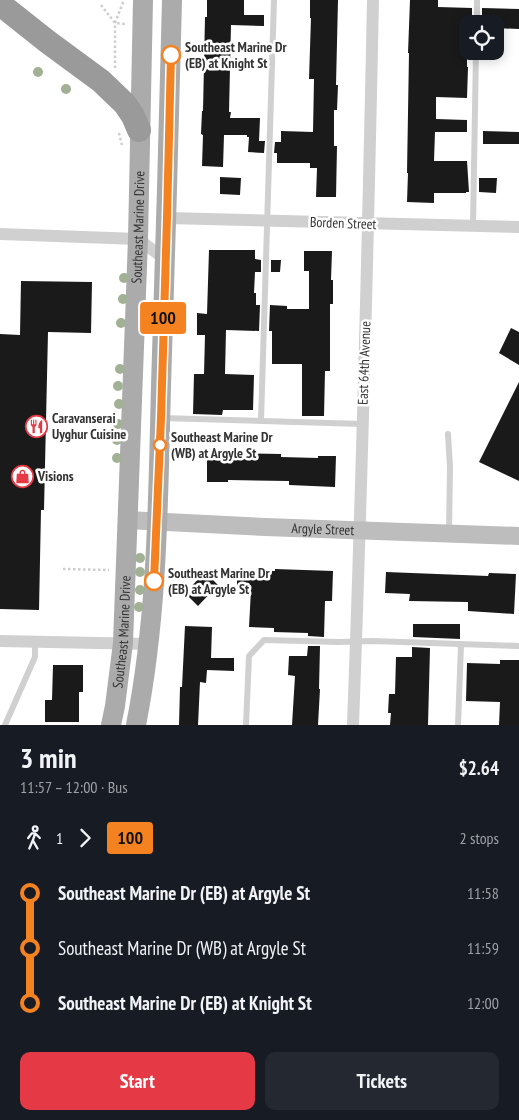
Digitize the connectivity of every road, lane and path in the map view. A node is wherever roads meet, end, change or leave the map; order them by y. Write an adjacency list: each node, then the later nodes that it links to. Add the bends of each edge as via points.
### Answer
1 (124, 0): 10 (path)
2 (143, 0): 14 (main road, Southeast Marine Drive)
3 (172, 0): 16 (main road, Southeast Marine Drive)
4 (274, 0): 17 (lane)
5 (373, 0): 18 (street, East 64th Avenue)
6 (477, 0): 9 (lane)
7 (0, 4): 14 (highway, via 101,80 133,116)
8 (101, 5): 10 (path)
9 (477, 15)
10 (116, 24): 11 (path); 13 (path)
11 (124, 24)
12 (476, 60): 19 (lane)
13 (115, 68)
14 (128, 130): 15 (path); 22 (main road, Southeast Marine Drive)
15 (123, 149)
16 (167, 218): 17 (street, Borden Street); 23 (main road, Southeast Marine Drive)
17 (267, 220): 18 (street, Borden Street); 25 (lane)
18 (368, 224): 19 (street, Borden Street); 26 (street, East 64th Avenue)
19 (473, 226): 20 (street, Borden Street)
20 (519, 227)
21 (0, 234): 22 (street)
22 (138, 239): 23 (street); 28 (main road, Southeast Marine Drive)
23 (166, 259): 24 (main road, Southeast Marine Drive)
24 (161, 418): 25 (lane); 29 (main road, Southeast Marine Drive)
25 (261, 421): 26 (lane)
26 (362, 424): 30 (street, East 64th Avenue)
27 (448, 434): 31 (lane)
28 (127, 520): 29 (street, Argyle Street); 38 (main road, Southeast Marine Drive)
29 (157, 522): 30 (street, Argyle Street); 39 (main road, Southeast Marine Drive)
30 (360, 531): 31 (street, Argyle Street); 37 (street, East 64th Avenue)
31 (449, 533): 32 (street, Argyle Street)
32 (519, 536)
33 (64, 569): 34 (path)
34 (111, 570)
35 (0, 641): 36 (street)
36 (35, 642): 38 (street); 42 (lane, via 35,657)
37 (356, 642): 40 (lane); 45 (lane, via 264,640 249,656); 46 (street, East 64th Avenue)
38 (123, 643): 39 (street); 43 (main road, Southeast Marine Drive)
39 (148, 644): 44 (main road, Southeast Marine Drive)
40 (461, 645): 41 (lane); 47 (lane)
41 (519, 646)
42 (5, 725)
43 (112, 725)
44 (136, 725)
45 (246, 725)
46 (353, 725)
47 (458, 725)

